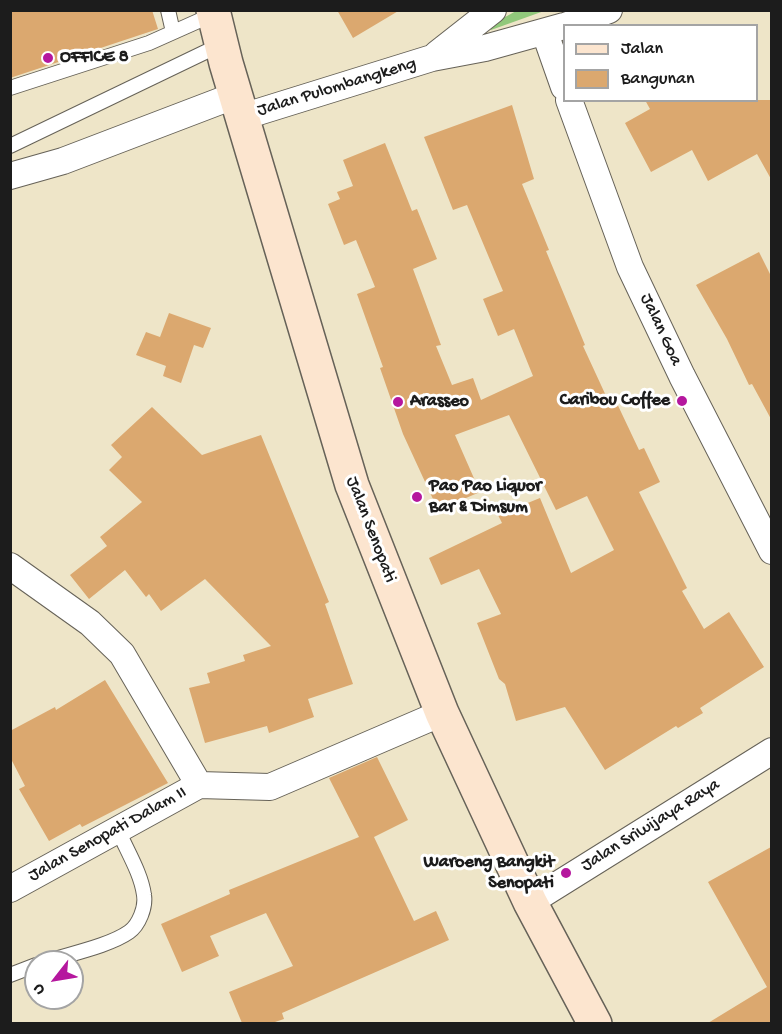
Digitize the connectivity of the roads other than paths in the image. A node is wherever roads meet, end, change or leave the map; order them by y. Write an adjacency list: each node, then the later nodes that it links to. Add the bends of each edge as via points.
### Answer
1 (168, 10): 7 (lane)
2 (609, 10): 4 (street, Jalan Pulombangkeng)
3 (216, 23): 7 (lane); 11 (main road, Jalan Senopati); 12 (lane)
4 (569, 24)
5 (484, 28): 6 (street, Jalan Pulombangkeng); 11 (street, Jalan Pulombangkeng, via 432,58)
6 (558, 28): 8 (street)
7 (173, 32): 9 (lane)
8 (563, 77)
9 (10, 88)
10 (570, 102): 14 (street, Jalan Goa, via 630,267)
11 (239, 106): 13 (street, Jalan Pulombangkeng); 16 (main road, Jalan Senopati, via 352,485)
12 (10, 146)
13 (10, 176)
14 (771, 551)
15 (10, 566): 18 (street, via 90,623 122,654)
16 (442, 713): 18 (street, Jalan Senopati Dalam II, via 270,787); 21 (main road, Jalan Senopati)
17 (771, 751): 21 (street, Jalan Sriwijaya Raya)
18 (199, 785): 19 (street, Jalan Senopati Dalam II)
19 (118, 830): 20 (street, Jalan Senopati Dalam II); 22 (lane, via 145,897 141,917 130,932)
20 (10, 889)
21 (530, 902): 23 (main road, Jalan Senopati)
22 (83, 950)
23 (595, 1023)

